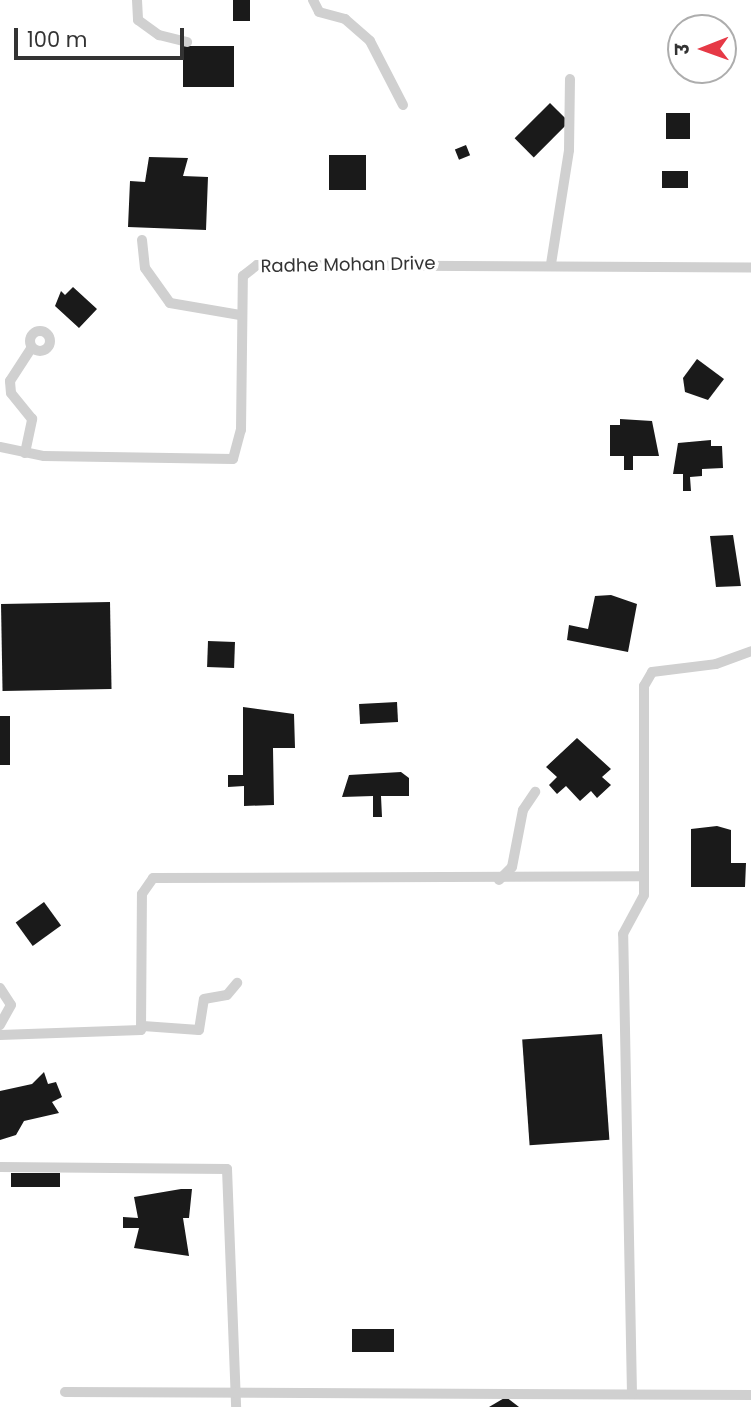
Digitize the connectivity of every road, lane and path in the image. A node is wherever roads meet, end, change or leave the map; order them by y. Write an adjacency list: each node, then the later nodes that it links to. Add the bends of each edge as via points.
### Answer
1 (136, 0): 3 (street, via 138,20)
2 (313, 0): 5 (street, via 320,12 345,19 370,41)
3 (187, 42)
4 (570, 79): 7 (street, via 569,150)
5 (403, 105)
6 (142, 240): 9 (street, via 145,268 170,303)
7 (551, 264): 8 (street, Radhe Mohan Drive); 9 (street, Radhe Mohan Drive, via 257,265 243,276)
8 (751, 268)
9 (240, 315): 12 (street, Radhe Mohan Drive, via 241,430 233,458 217,463)
10 (32, 347): 12 (street, via 10,381 11,393 32,419)
11 (0, 447): 12 (street, Radhe Mohan Drive)
12 (24, 453)
13 (751, 651): 15 (street, via 646,678)
14 (535, 792): 16 (street, via 523,810 512,867)
15 (644, 876): 16 (street); 25 (street, via 643,900 624,934)
16 (499, 880): 20 (street, via 148,880 142,894)
17 (237, 983): 20 (street, via 227,995 204,999 201,1029)
18 (0, 988): 19 (street, via 11,1005)
19 (0, 1025)
20 (143, 1026): 21 (street, via 126,1034)
21 (0, 1035)
22 (0, 1167): 24 (street, via 227,1169)
23 (65, 1392): 24 (street)
24 (236, 1394): 25 (street); 27 (street)
25 (632, 1394): 26 (street)
26 (751, 1395)
27 (236, 1407)

